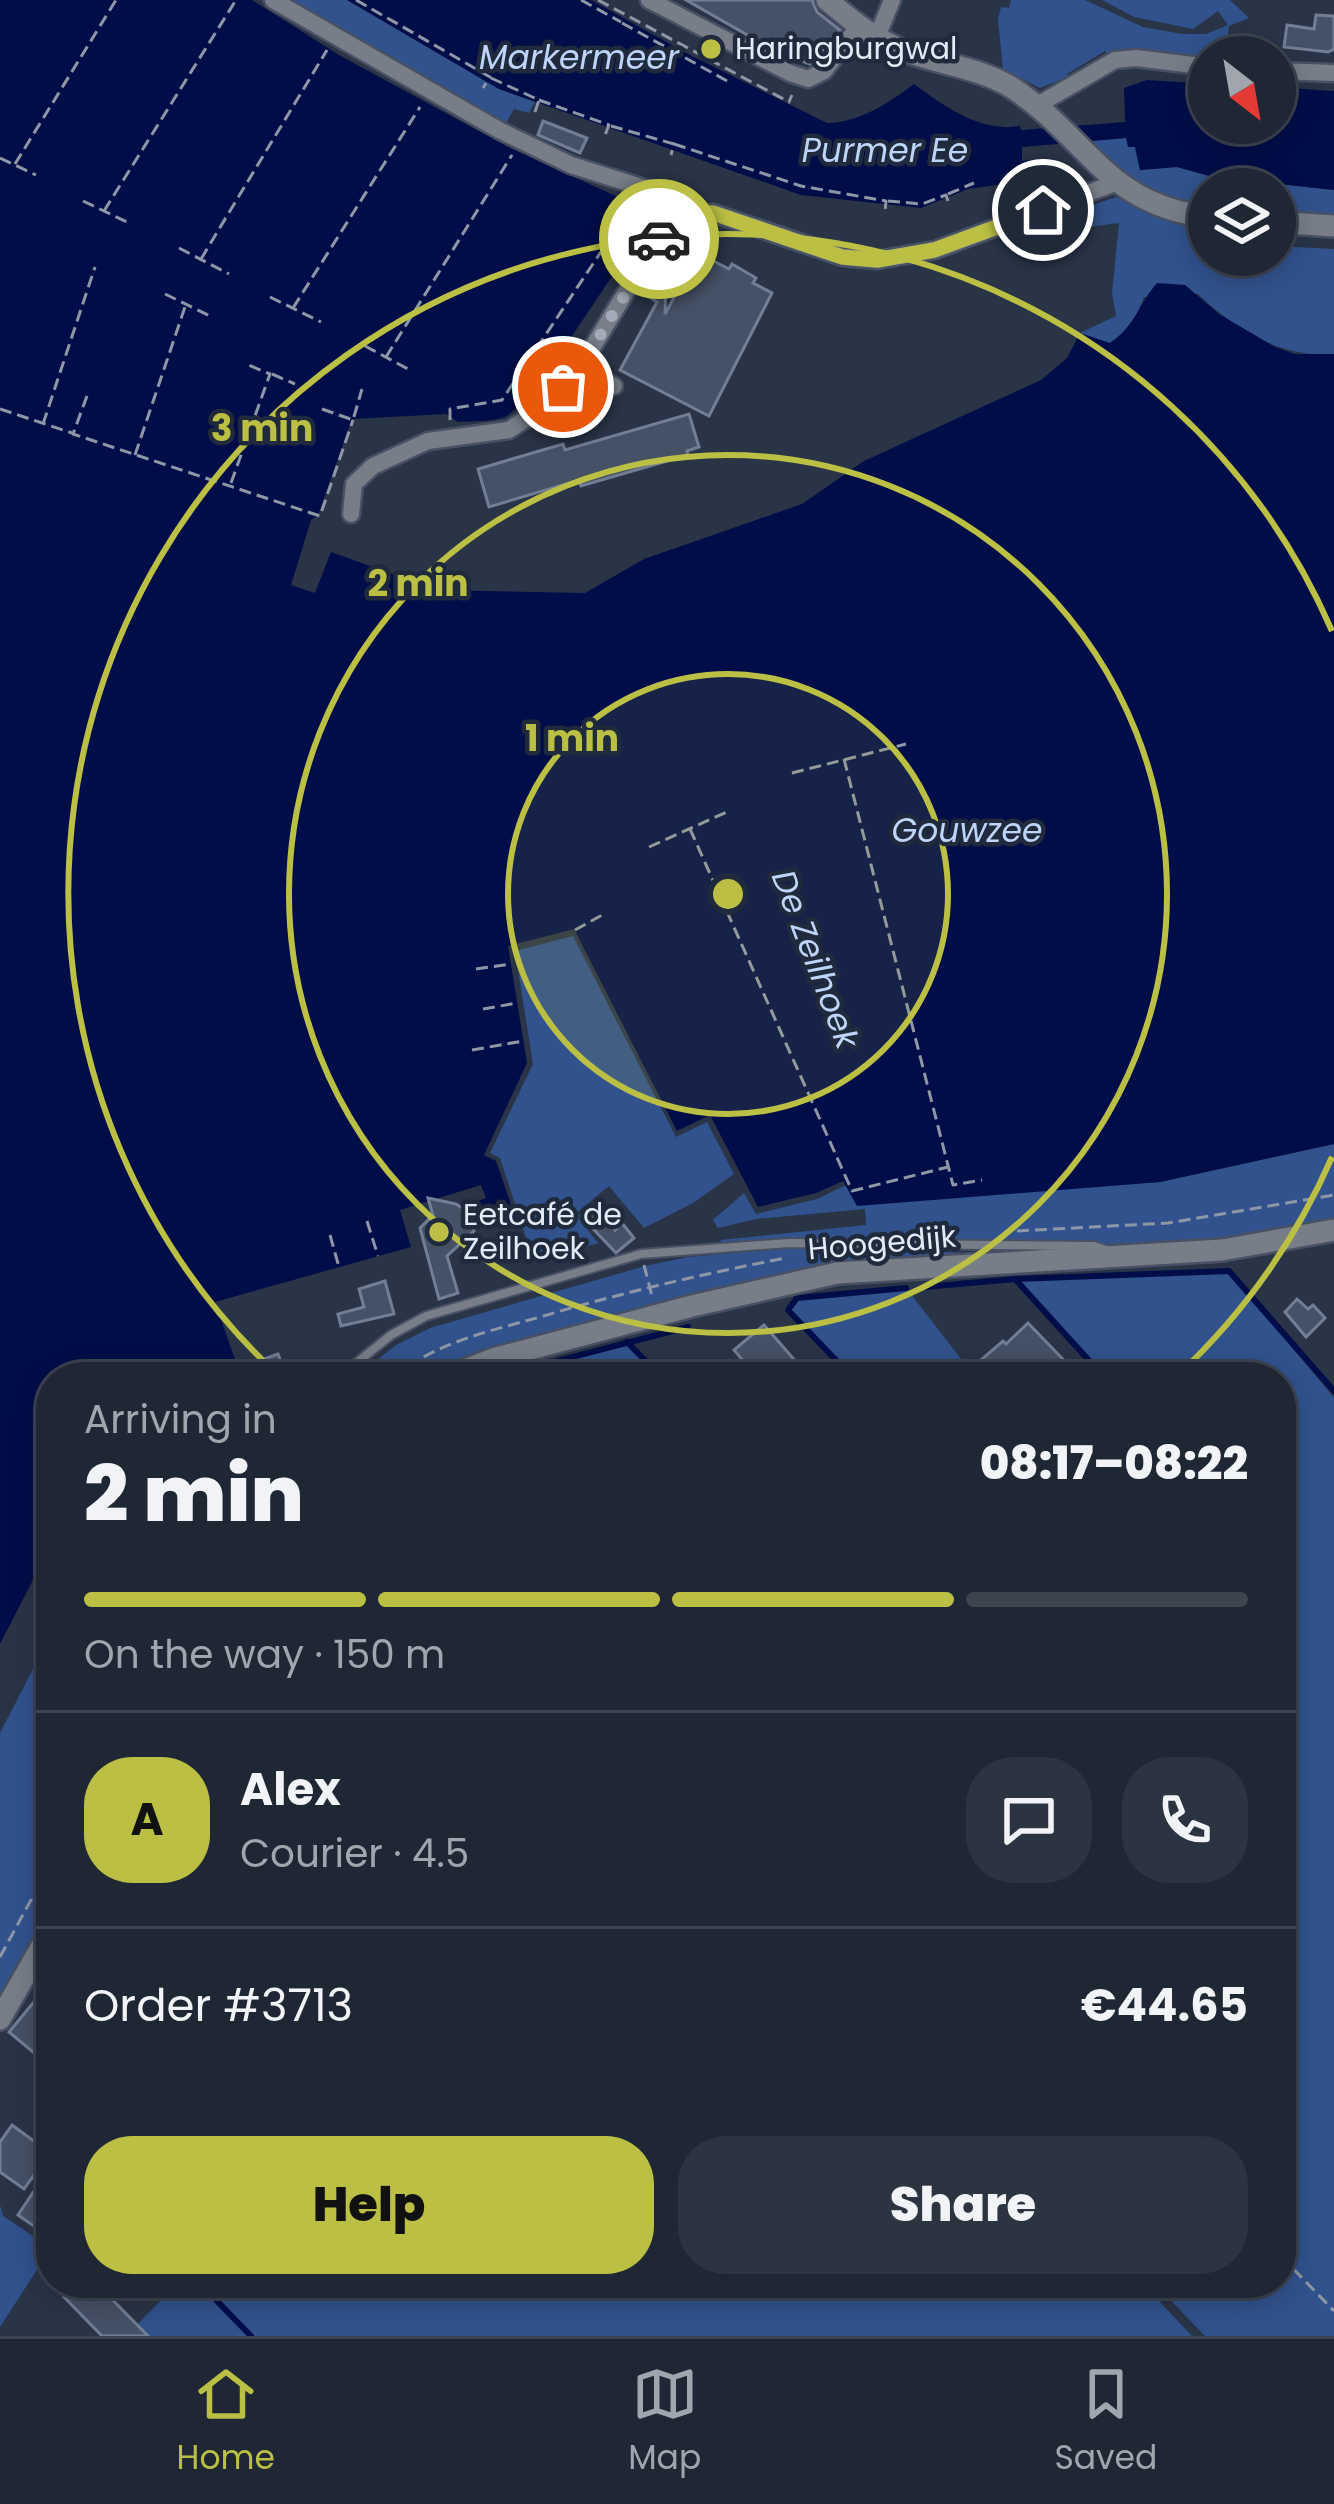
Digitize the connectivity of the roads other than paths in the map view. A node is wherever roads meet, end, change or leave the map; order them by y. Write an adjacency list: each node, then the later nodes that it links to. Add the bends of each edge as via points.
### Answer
1 (273, 0): 12 (street, via 499,130 571,165 676,198)
2 (649, 0): 5 (street, via 808,79)
3 (827, 0): 5 (street)
4 (892, 0): 5 (street)
5 (868, 32): 9 (street, via 1006,85)
6 (1188, 64): 9 (street, via 1115,60)
7 (1296, 72): 8 (street)
8 (1334, 73)
9 (1036, 106): 10 (street)
10 (1115, 183): 11 (street); 12 (street, via 934,250 877,260 842,257 713,213)
11 (1188, 212)
12 (688, 214): 15 (street, via 663,231)
13 (1296, 223): 14 (street)
14 (1334, 226)
15 (580, 368): 16 (street); 17 (street, via 509,430 428,440 373,466 355,484)
16 (614, 386)
17 (351, 514)
18 (1334, 1230): 19 (street, Hoogedijk)
19 (1130, 1257): 20 (lane, via 1094,1246 832,1243 641,1254 427,1316); 21 (street, Hoogedijk, via 837,1273)
20 (358, 1362)
21 (485, 1362)
22 (36, 1956): 23 (street)
23 (0, 2019)

